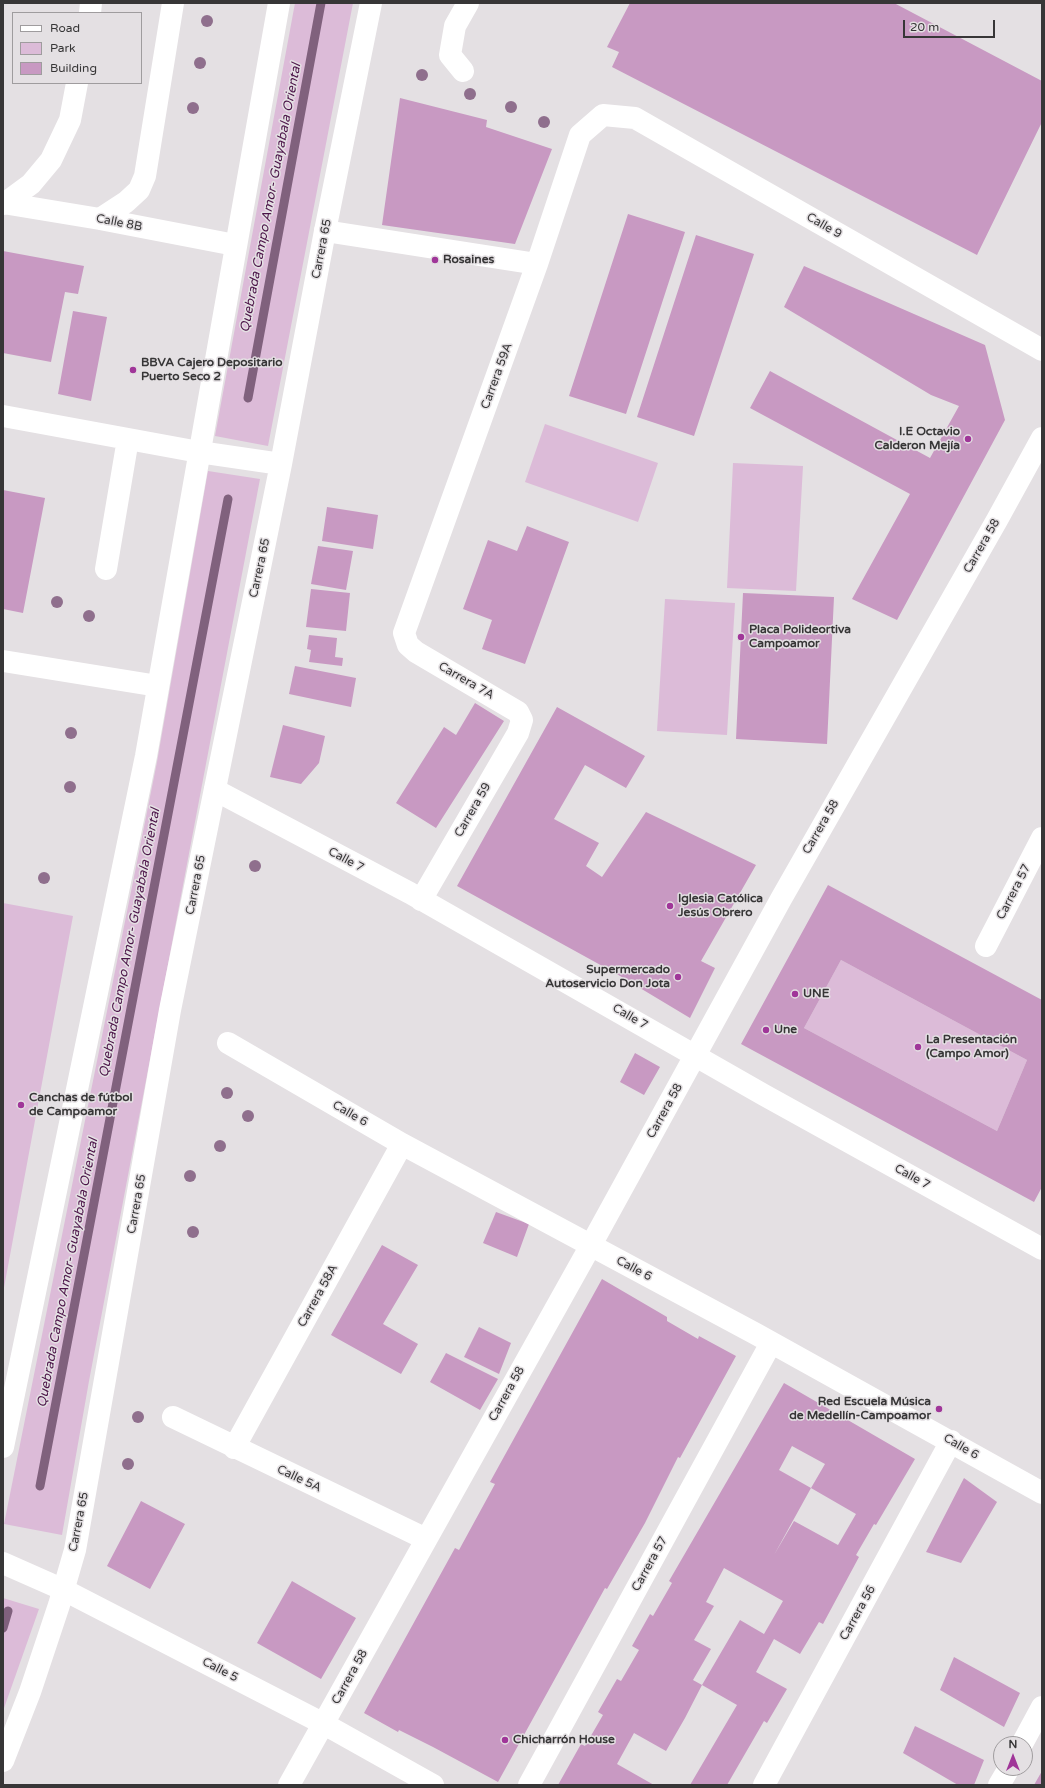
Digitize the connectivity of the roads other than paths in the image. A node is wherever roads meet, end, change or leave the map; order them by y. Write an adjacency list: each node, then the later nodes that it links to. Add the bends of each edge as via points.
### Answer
1 (173, 3): 9 (street, via 145,176 139,190)
2 (279, 3): 11 (street)
3 (371, 3): 10 (street, Carrera 65)
4 (468, 3): 5 (street, via 455,26 450,55)
5 (463, 71)
6 (77, 84): 8 (street, via 70,120 51,160 31,184)
7 (603, 115): 12 (street, Carrera 59A, via 580,135); 13 (street, Calle 9, via 635,118)
8 (3, 203): 9 (street, Calle 8B)
9 (100, 219): 11 (street, Calle 8B)
10 (325, 231): 12 (street); 18 (street, Carrera 65)
11 (235, 245): 17 (street)
12 (537, 264): 20 (street, Carrera 59A, via 404,634)
13 (1042, 350)
14 (3, 416): 16 (street)
15 (1042, 438): 29 (street, Carrera 58, via 781,898)
16 (128, 439): 17 (street); 19 (street)
17 (199, 452): 18 (street); 22 (street)
18 (281, 464): 24 (street, Carrera 65)
19 (106, 569)
20 (408, 645): 23 (street, Carrera 7A, via 518,712)
21 (3, 661): 22 (street)
22 (158, 686): 36 (street, via 146,756)
23 (522, 720): 26 (street, Carrera 59, via 518,733)
24 (215, 790): 26 (street, Calle 7); 41 (street, Carrera 65, via 170,1010 75,1550)
25 (1042, 838): 27 (street, Carrera 57)
26 (421, 900): 29 (street, Calle 7)
27 (986, 946)
28 (228, 1042): 30 (street, Calle 6)
29 (696, 1055): 31 (street, Calle 7); 32 (street, Carrera 58)
30 (402, 1144): 32 (street, Calle 6); 37 (street, Carrera 58A)
31 (1040, 1242)
32 (590, 1245): 33 (street, Calle 6); 39 (street, Carrera 58)
33 (771, 1343): 35 (street, Calle 6); 49 (street, Carrera 57)
34 (173, 1417): 37 (street, Calle 5A)
35 (951, 1441): 38 (street, Calle 6); 50 (street, Carrera 56)
36 (3, 1447)
37 (234, 1448): 39 (street, Calle 5A)
38 (1042, 1493)
39 (426, 1539): 43 (street, Carrera 58)
40 (3, 1563): 41 (street, Calle 5)
41 (64, 1590): 43 (street, Calle 5); 45 (street, Carrera 65, via 30,1692)
42 (1042, 1707): 44 (street)
43 (324, 1724): 47 (street, Carrera 58); 48 (street, Calle 5)
44 (1026, 1736)
45 (3, 1761)
46 (1005, 1776): 51 (street)
47 (289, 1785)
48 (433, 1785)
49 (529, 1785)
50 (764, 1785)
51 (1000, 1785)

